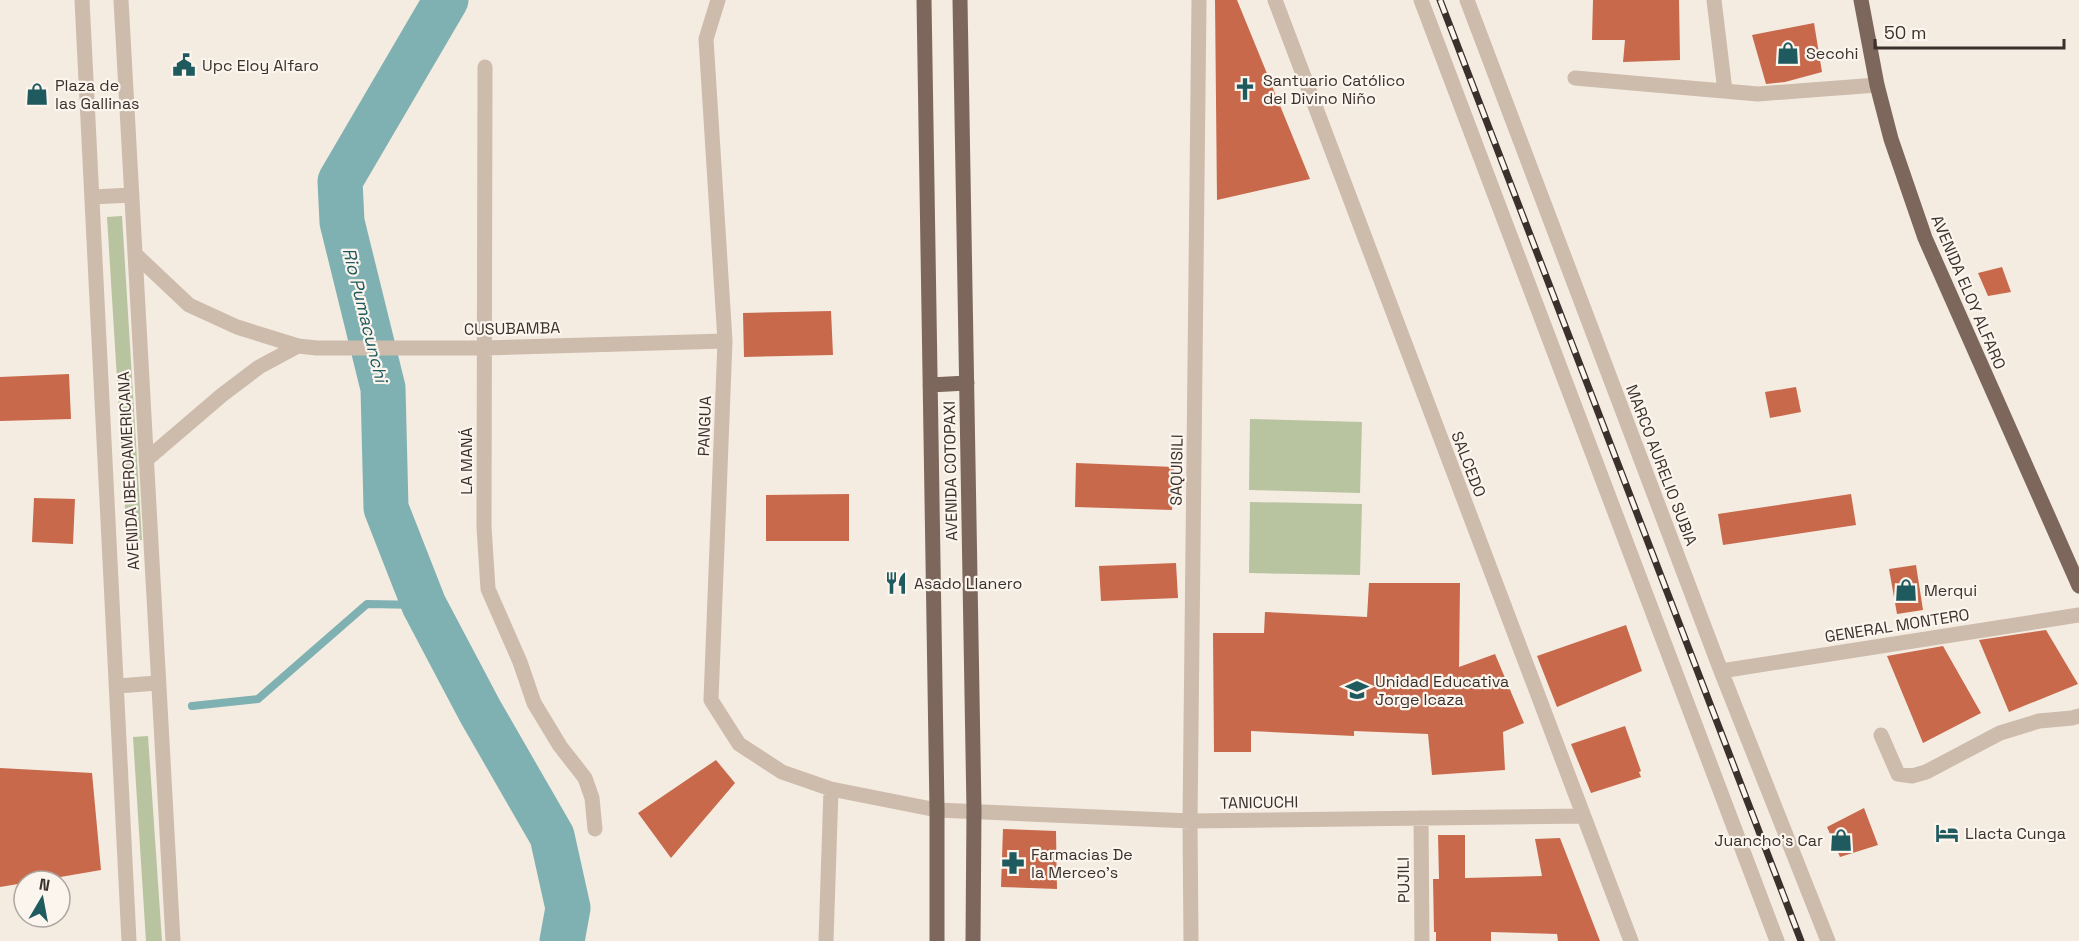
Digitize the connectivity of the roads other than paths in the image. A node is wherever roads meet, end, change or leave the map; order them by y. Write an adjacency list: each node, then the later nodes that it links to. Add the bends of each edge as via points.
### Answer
1 (82, 0): 17 (street, AVENIDA IBEROAMERICANA)
2 (121, 0): 16 (street, AVENIDA IBEROAMERICANA)
3 (718, 0): 19 (street, PANGUA, via 706,39)
4 (924, 0): 23 (main road, AVENIDA COTOPAXI)
5 (960, 0): 22 (main road, AVENIDA COTOPAXI)
6 (1199, 0): 37 (street, SAQUISILI)
7 (1275, 0): 35 (street, SALCEDO)
8 (1421, 0): 47 (street)
9 (1467, 0): 27 (street, MARCO AURELIO SUBIA)
10 (1714, 0): 15 (street)
11 (1861, 0): 14 (main road, AVENIDA ELOY ALFARO)
12 (485, 67): 21 (street, LA MANÁ)
13 (1575, 78): 15 (street)
14 (1877, 85): 15 (street, via 1758,94); 25 (main road, AVENIDA ELOY ALFARO, via 1924,238)
15 (1725, 92)
16 (132, 195): 17 (street); 18 (street, AVENIDA IBEROAMERICANA)
17 (92, 196): 29 (street, AVENIDA IBEROAMERICANA)
18 (135, 255): 20 (street, CUSUBAMBA, via 189,305 237,327); 24 (street, AVENIDA IBEROAMERICANA)
19 (725, 341): 21 (street, CUSUBAMBA); 32 (street, PANGUA, via 711,700 739,744 782,772)
20 (298, 346): 21 (street, CUSUBAMBA); 24 (street, via 222,395)
21 (484, 348): 38 (street, LA MANÁ, via 488,590 534,703 585,778)
22 (967, 382): 23 (main road); 34 (main road, AVENIDA COTOPAXI)
23 (930, 385): 33 (main road, AVENIDA COTOPAXI)
24 (146, 460): 28 (street, AVENIDA IBEROAMERICANA)
25 (2079, 586)
26 (2079, 615): 27 (street, GENERAL MONTERO)
27 (1721, 670): 48 (street, MARCO AURELIO SUBIA)
28 (157, 683): 29 (street); 40 (street, AVENIDA IBEROAMERICANA)
29 (118, 687): 39 (street, AVENIDA IBEROAMERICANA)
30 (2079, 716): 31 (street, via 2038,721 2000,733 1912,776 1898,774)
31 (1881, 735)
32 (831, 789): 33 (street, PANGUA); 41 (street)
33 (937, 810): 34 (street, TANICUCHI); 42 (main road, AVENIDA COTOPAXI)
34 (974, 810): 37 (street, TANICUCHI); 43 (main road, AVENIDA COTOPAXI)
35 (1583, 816): 36 (street, TANICUCHI); 46 (street, SALCEDO)
36 (1421, 818): 37 (street, TANICUCHI); 45 (street, PUJILI)
37 (1190, 821): 44 (street, SAQUISILI)
38 (596, 829)
39 (129, 941)
40 (173, 941)
41 (826, 941)
42 (937, 941)
43 (973, 941)
44 (1191, 941)
45 (1422, 941)
46 (1631, 941)
47 (1777, 941)
48 (1828, 941)

